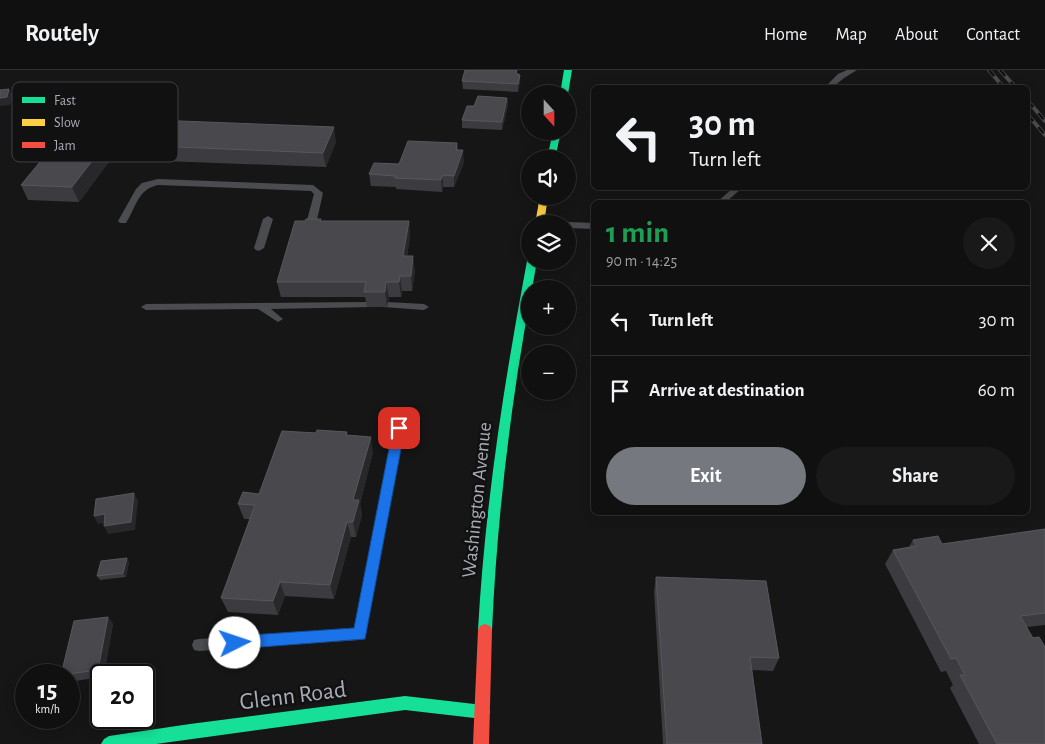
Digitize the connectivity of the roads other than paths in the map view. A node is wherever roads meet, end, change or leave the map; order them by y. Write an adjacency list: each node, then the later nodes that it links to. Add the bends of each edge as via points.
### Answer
1 (568, 70): 3 (main road)
2 (853, 70): 4 (lane)
3 (566, 85)
4 (830, 85)
5 (736, 190): 6 (lane)
6 (723, 200)
7 (268, 219): 12 (lane)
8 (312, 220): 9 (lane, via 319,193 313,188 158,182 138,191)
9 (123, 221)
10 (576, 225): 11 (lane)
11 (591, 226)
12 (259, 248)
13 (530, 270): 22 (main road, Washington Avenue, via 497,460 488,560)
14 (368, 305): 16 (lane)
15 (387, 305): 18 (lane)
16 (260, 306): 17 (lane); 19 (lane)
17 (146, 307)
18 (424, 307)
19 (278, 319)
20 (399, 428): 21 (lane, via 360,634)
21 (199, 645)
22 (483, 712): 23 (main road, Glenn Road, via 405,703); 24 (main road, Washington Avenue)
23 (108, 744)
24 (481, 744)

